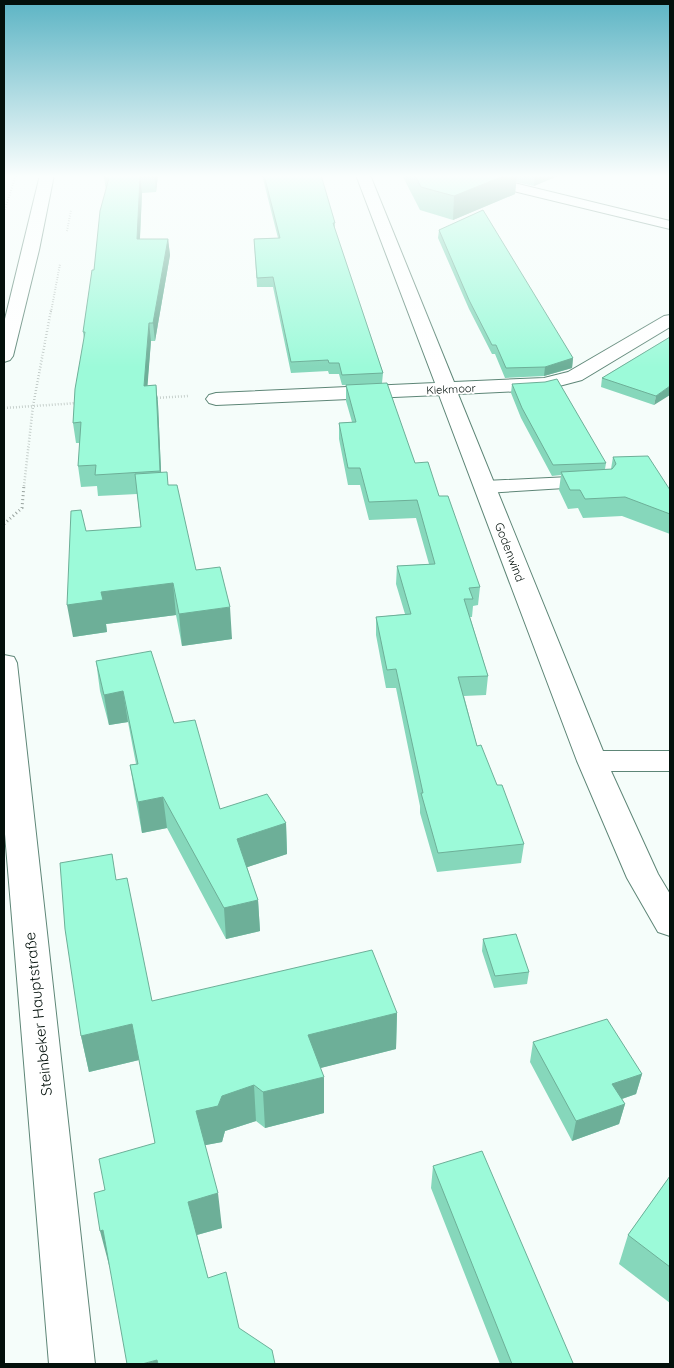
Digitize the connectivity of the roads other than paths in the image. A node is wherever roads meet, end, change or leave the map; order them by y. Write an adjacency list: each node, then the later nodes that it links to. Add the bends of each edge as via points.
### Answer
1 (34, 239): 4 (street)
2 (388, 239): 5 (street, Godenwind)
3 (670, 320): 5 (street, Kiekmoor, via 575,376 544,384)
4 (4, 356)
5 (447, 390): 6 (street, Kiekmoor); 8 (street, Godenwind)
6 (216, 399)
7 (602, 481): 8 (lane)
8 (485, 487): 10 (street, Godenwind)
9 (4, 663): 13 (street, Steinbeker Hauptstraße)
10 (592, 761): 11 (street); 12 (street, Godenwind, via 643,878)
11 (670, 761)
12 (670, 924)
13 (72, 1364)

